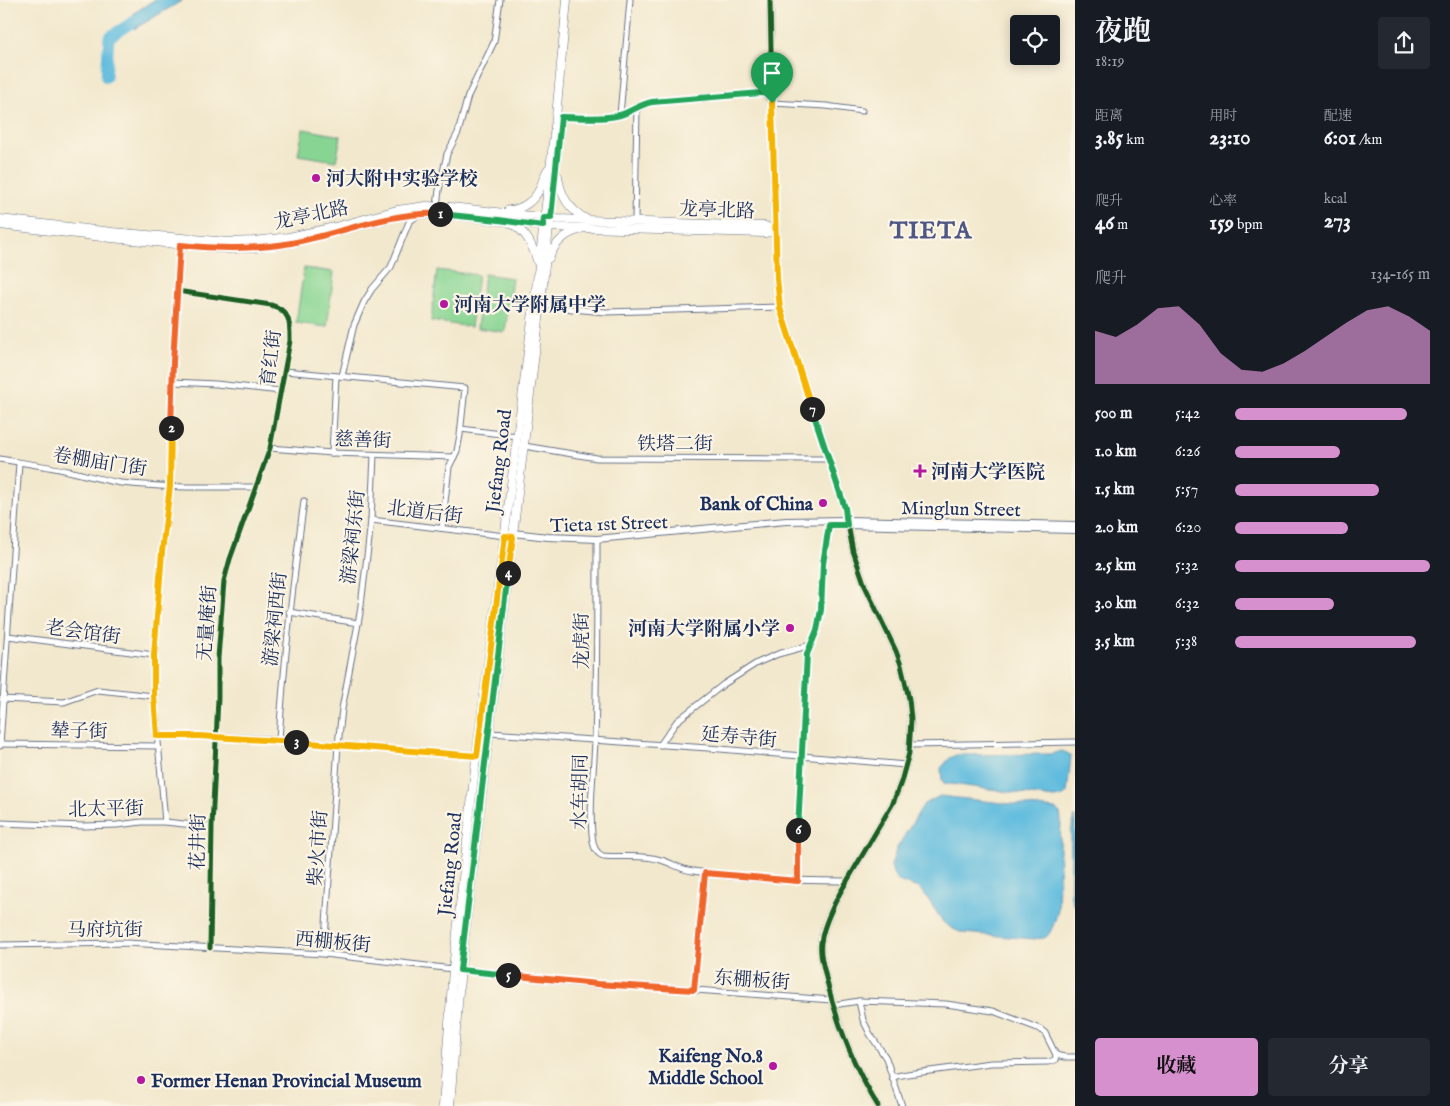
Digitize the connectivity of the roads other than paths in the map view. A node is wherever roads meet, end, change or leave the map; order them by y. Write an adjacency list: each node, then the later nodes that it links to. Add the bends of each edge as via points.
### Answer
1 (500, 0): 13 (street, via 494,42 468,96 448,154)
2 (568, 0): 12 (main road, Jiefang Road)
3 (572, 0): 11 (main road, Jiefang Road)
4 (630, 0): 10 (street)
5 (770, 0): 6 (street)
6 (773, 92): 7 (street); 8 (street, via 652,102)
7 (772, 103): 9 (street); 22 (street)
8 (638, 107): 10 (street); 19 (street)
9 (862, 111)
10 (620, 115): 11 (street)
11 (561, 117): 12 (main road, Jiefang Road)
12 (553, 166): 14 (main road, via 544,174 536,194 525,205 515,210); 18 (main road, Jiefang Road); 20 (main road, via 564,199)
13 (437, 206): 14 (main road, 龙亭北路); 16 (main road, 龙亭北路, via 397,210 289,237 229,242)
14 (496, 211): 18 (main road, 龙亭北路)
15 (420, 214): 17 (main road, 龙亭北路); 23 (main road, 龙亭北路, via 398,216 269,246 229,249); 29 (street, via 409,222 391,267 364,302)
16 (0, 219)
17 (499, 220): 18 (main road, 龙亭北路); 24 (main road, via 513,224 525,235)
18 (547, 222): 20 (main road, 龙亭北路); 24 (main road, Jiefang Road)
19 (635, 222): 20 (main road, 龙亭北路); 22 (main road, 龙亭北路, via 764,226)
20 (588, 224): 22 (main road, 龙亭北路, via 765,233); 24 (main road, via 560,239)
21 (0, 225): 23 (main road, 龙亭北路)
22 (776, 230): 27 (street)
23 (180, 245): 25 (street)
24 (542, 266): 26 (main road, Jiefang Road); 33 (main road, Jiefang Road)
25 (177, 291): 28 (street, 育红街, via 281,308 290,325); 30 (street)
26 (541, 303): 27 (street, via 606,312); 34 (main road, Jiefang Road)
27 (780, 308): 40 (street)
28 (285, 371): 29 (street, 育红街); 31 (street, 育红街)
29 (339, 376): 32 (street, 育红街, via 465,388); 36 (street)
30 (172, 382): 31 (street); 42 (street)
31 (281, 391): 35 (street, 育红街)
32 (461, 429): 33 (street); 38 (street)
33 (517, 436): 52 (main road, Jiefang Road)
34 (524, 446): 40 (street, 铁塔二街, via 597,458); 51 (main road, Jiefang Road)
35 (270, 448): 36 (street, 慈善街); 43 (street, 育红街)
36 (332, 453): 37 (street, 慈善街)
37 (374, 455): 38 (street, 慈善街); 45 (street, 游梁祠东街)
38 (454, 457): 49 (street)
39 (0, 459): 41 (street, 卷棚庙门街)
40 (828, 459): 46 (street)
41 (19, 463): 42 (street, 卷棚庙门街, via 112,481); 56 (street)
42 (170, 486): 43 (street, 卷棚庙门街); 58 (street)
43 (256, 487): 63 (street, 无量庵街, via 224,581)
44 (304, 501): 54 (street, 游梁祠西街)
45 (371, 520): 49 (street, 北道后街); 55 (street, 游梁祠东街)
46 (847, 523): 47 (street, Tieta 1st Street); 48 (street, Minglun Street); 50 (street, Minglun Street); 51 (street, Tieta 1st Street, via 786,521 597,538); 70 (street, via 865,586 901,665 909,699)
47 (829, 525): 53 (street, Tieta 1st Street, via 786,525); 57 (street, via 821,610)
48 (1075, 525)
49 (442, 528): 52 (street, 北道后街)
50 (1075, 530)
51 (513, 535): 52 (street, Tieta 1st Street); 53 (street, Tieta 1st Street, via 547,541); 61 (main road, Jiefang Road)
52 (505, 536): 72 (main road, Jiefang Road)
53 (597, 542): 65 (street, 龙虎街)
54 (289, 612): 55 (street); 64 (street, 游梁祠西街)
55 (358, 623): 68 (street, 游梁祠东街)
56 (8, 636): 58 (street, 老会馆街); 60 (street)
57 (811, 645): 69 (street, 延寿寺街, via 757,663 724,684 677,721); 73 (street, via 806,663)
58 (154, 655): 59 (street)
59 (154, 696): 60 (street, via 98,690 64,702); 62 (street)
60 (2, 699): 67 (street)
61 (490, 732): 65 (street, 延寿寺街); 84 (main road, Jiefang Road)
62 (157, 736): 63 (street); 71 (street)
63 (216, 737): 64 (street); 77 (street, 花井街)
64 (279, 740): 68 (street)
65 (595, 740): 69 (street, 延寿寺街); 78 (street, 水车胡同, via 592,836 598,854 661,860 682,869)
66 (1075, 742): 70 (street)
67 (0, 744): 71 (street, 辇子街)
68 (338, 745): 72 (street); 83 (street, 柴火市街)
69 (660, 745): 73 (street, 延寿寺街)
70 (910, 745): 74 (street)
71 (158, 746): 75 (street)
72 (477, 756): 84 (main road, Jiefang Road)
73 (802, 757): 74 (street, 延寿寺街); 79 (street)
74 (906, 765): 80 (street, via 893,803)
75 (165, 822): 76 (street, 北太平街, via 84,826); 77 (street, 北太平街)
76 (0, 823)
77 (212, 827): 82 (street, 花井街)
78 (705, 873): 79 (street); 85 (street)
79 (798, 881): 80 (street)
80 (846, 881): 87 (street, via 821,943 821,957)
81 (0, 944): 82 (street, 马府坑街, via 126,943)
82 (210, 948): 83 (street, 西棚板街)
83 (324, 954): 84 (street, 西棚板街)
84 (457, 969): 85 (street, 东棚板街, via 597,984); 91 (main road, Jiefang Road); 92 (main road, Jiefang Road)
85 (694, 990): 87 (street, 东棚板街)
86 (859, 1001): 87 (street, 东棚板街); 88 (street, 东棚板街, via 946,1004 993,1011 1040,1029); 90 (street, via 866,1027 882,1051)
87 (832, 1003): 93 (street, via 857,1068)
88 (1056, 1055): 89 (street); 90 (street, via 1055,1060 1048,1062 991,1063)
89 (1075, 1057)
90 (892, 1077): 94 (street)
91 (443, 1106)
92 (450, 1106)
93 (878, 1106)
94 (902, 1106)

